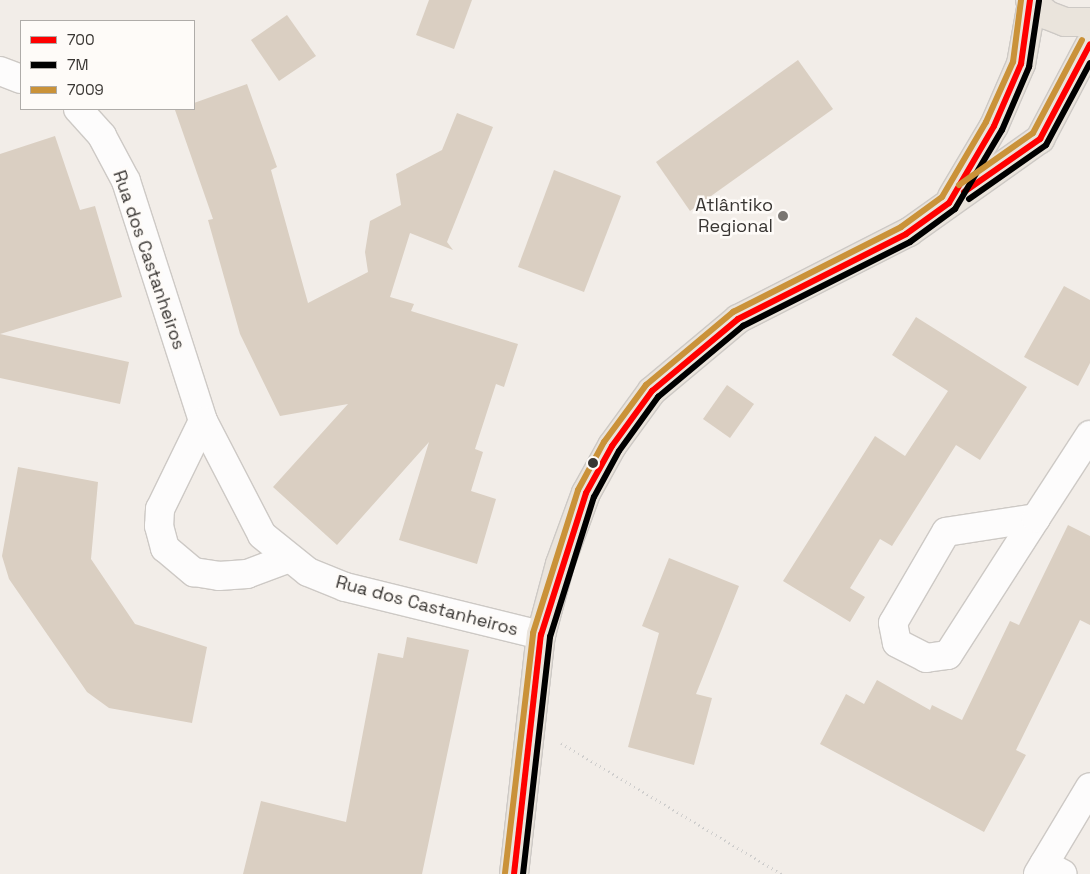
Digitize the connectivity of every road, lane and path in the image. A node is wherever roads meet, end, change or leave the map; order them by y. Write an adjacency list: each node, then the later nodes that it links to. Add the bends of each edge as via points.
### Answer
1 (1031, 1): 2 (main road, via 1064,22); 7 (main road, via 1021,64 994,126)
2 (1090, 22)
3 (1090, 44): 7 (main road, via 1040,139)
4 (0, 71): 5 (street)
5 (20, 79)
6 (79, 110): 8 (street, Rua dos Castanheiros, via 102,136 126,181)
7 (949, 202): 12 (main road, via 906,234 738,319 652,391 612,446 586,493 560,564)
8 (203, 421): 11 (street, Rua dos Castanheiros, via 262,534); 11 (street, via 160,509 158,526 165,548 194,572 219,576 247,574)
9 (1090, 435): 10 (street)
10 (1036, 518): 10 (street, via 948,655 926,658 897,643 893,623 946,532)
11 (287, 559): 12 (street, Rua dos Castanheiros, via 345,588)
12 (541, 635): 13 (main road)
13 (529, 724): 16 (main road); 17 (path)
14 (1090, 787): 15 (street)
15 (1048, 870)
16 (514, 874)
17 (782, 874)

